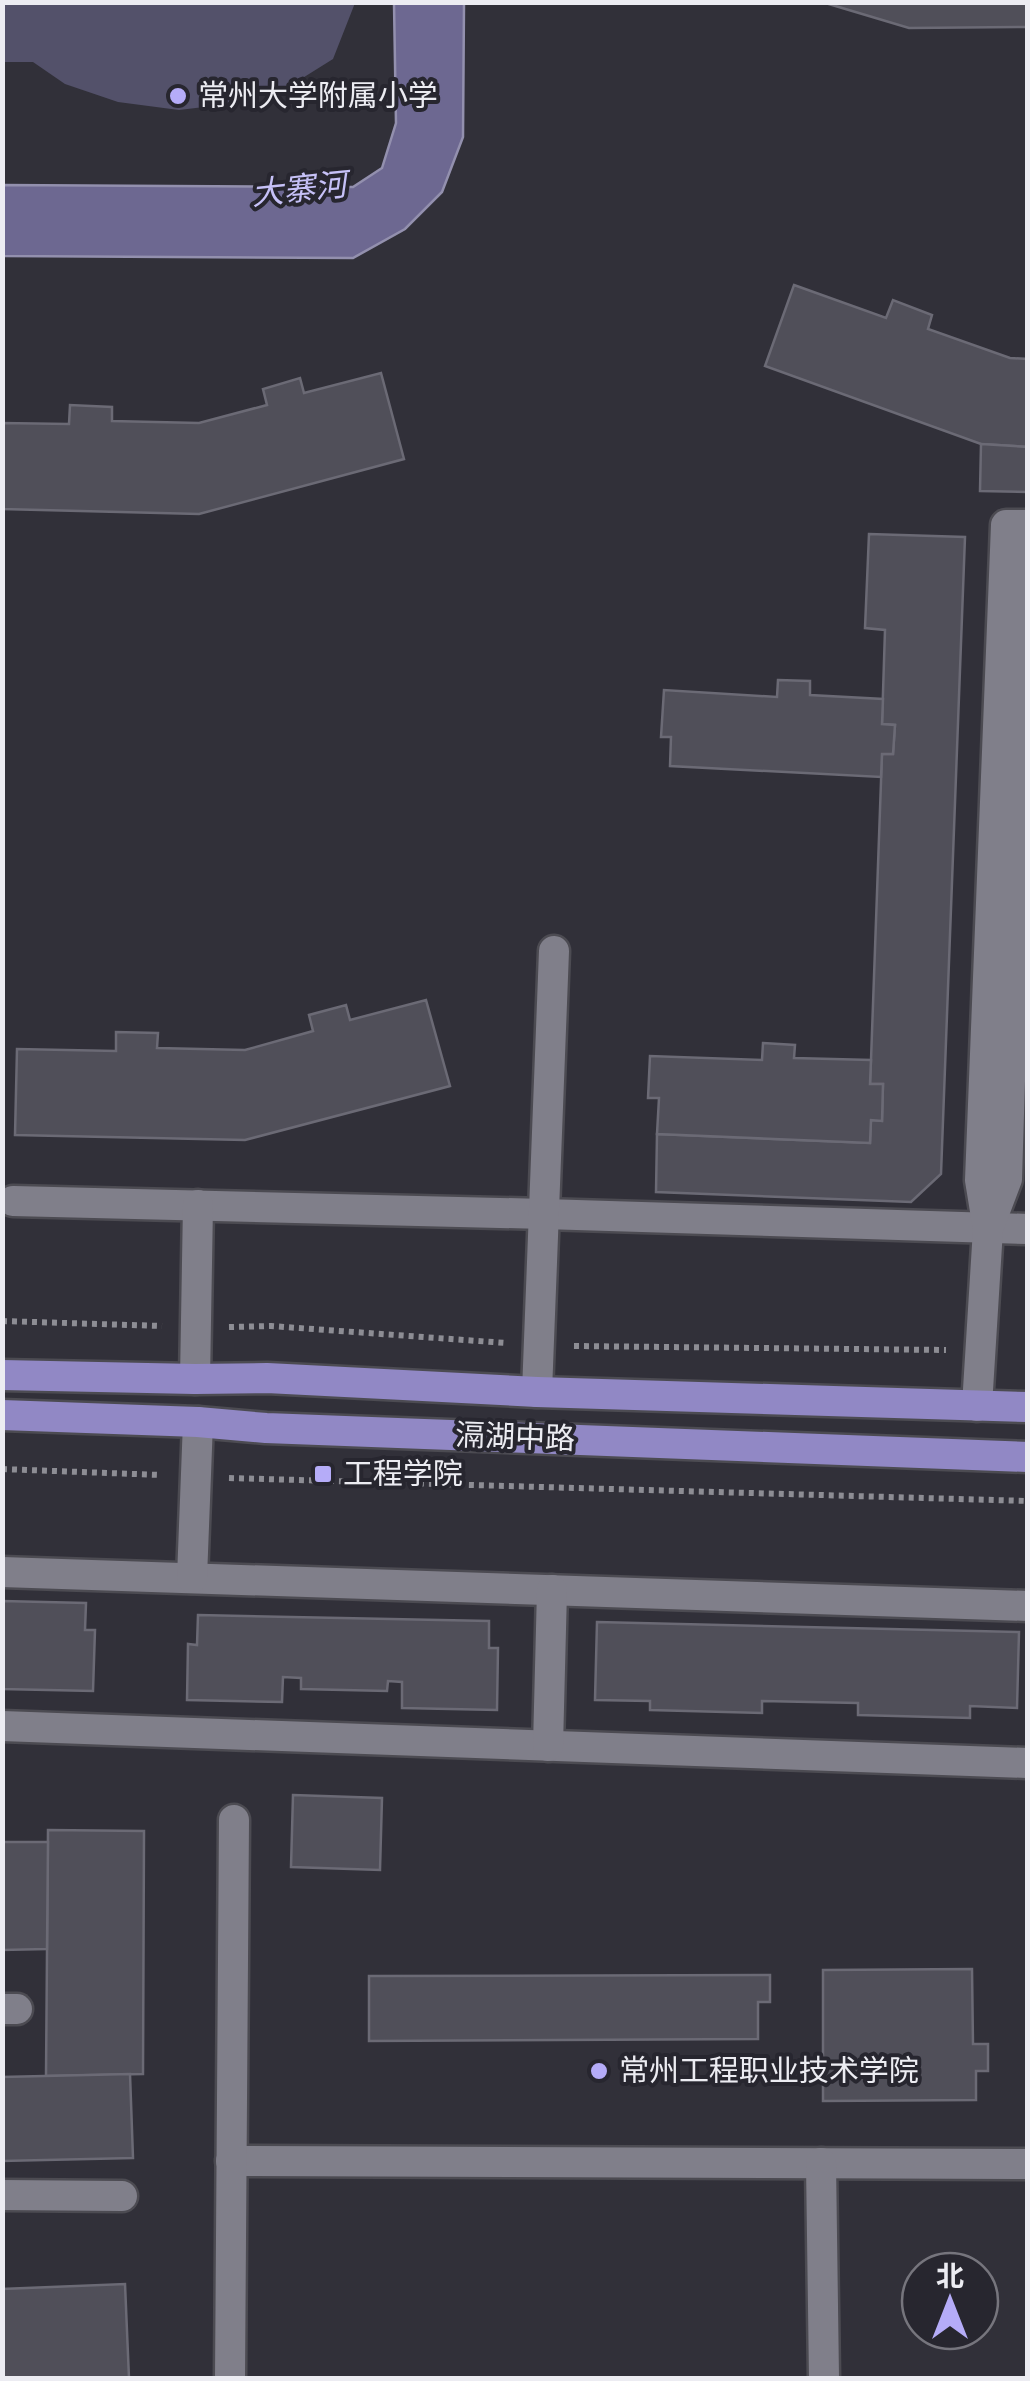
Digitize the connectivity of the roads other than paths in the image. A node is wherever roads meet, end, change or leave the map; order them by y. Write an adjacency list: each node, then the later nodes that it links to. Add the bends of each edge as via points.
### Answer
1 (1020, 548): 6 (lane, via 980,1180)
2 (554, 951): 5 (lane)
3 (13, 1201): 4 (lane)
4 (198, 1205): 5 (lane); 9 (lane)
5 (544, 1214): 6 (lane); 10 (lane)
6 (988, 1229): 7 (lane); 11 (lane)
7 (1028, 1229)
8 (2, 1375): 9 (main road, 滆湖中路)
9 (194, 1379): 10 (main road, 滆湖中路)
10 (537, 1392): 11 (main road, 滆湖中路)
11 (977, 1406): 12 (main road, 滆湖中路)
12 (1028, 1407)
13 (2, 1415): 14 (main road, 滆湖中路)
14 (198, 1422): 15 (main road, 滆湖中路); 17 (lane)
15 (1028, 1456)
16 (2, 1572): 17 (lane)
17 (192, 1578): 18 (lane)
18 (552, 1590): 19 (lane); 21 (lane)
19 (1028, 1606)
20 (2, 1726): 21 (lane)
21 (548, 1746): 22 (lane)
22 (1028, 1763)
23 (234, 1820): 24 (lane)
24 (230, 2161): 25 (lane); 29 (lane)
25 (822, 2164): 26 (lane); 30 (lane)
26 (1028, 2164)
27 (2, 2195): 28 (lane)
28 (122, 2196)
29 (230, 2378)
30 (824, 2378)

